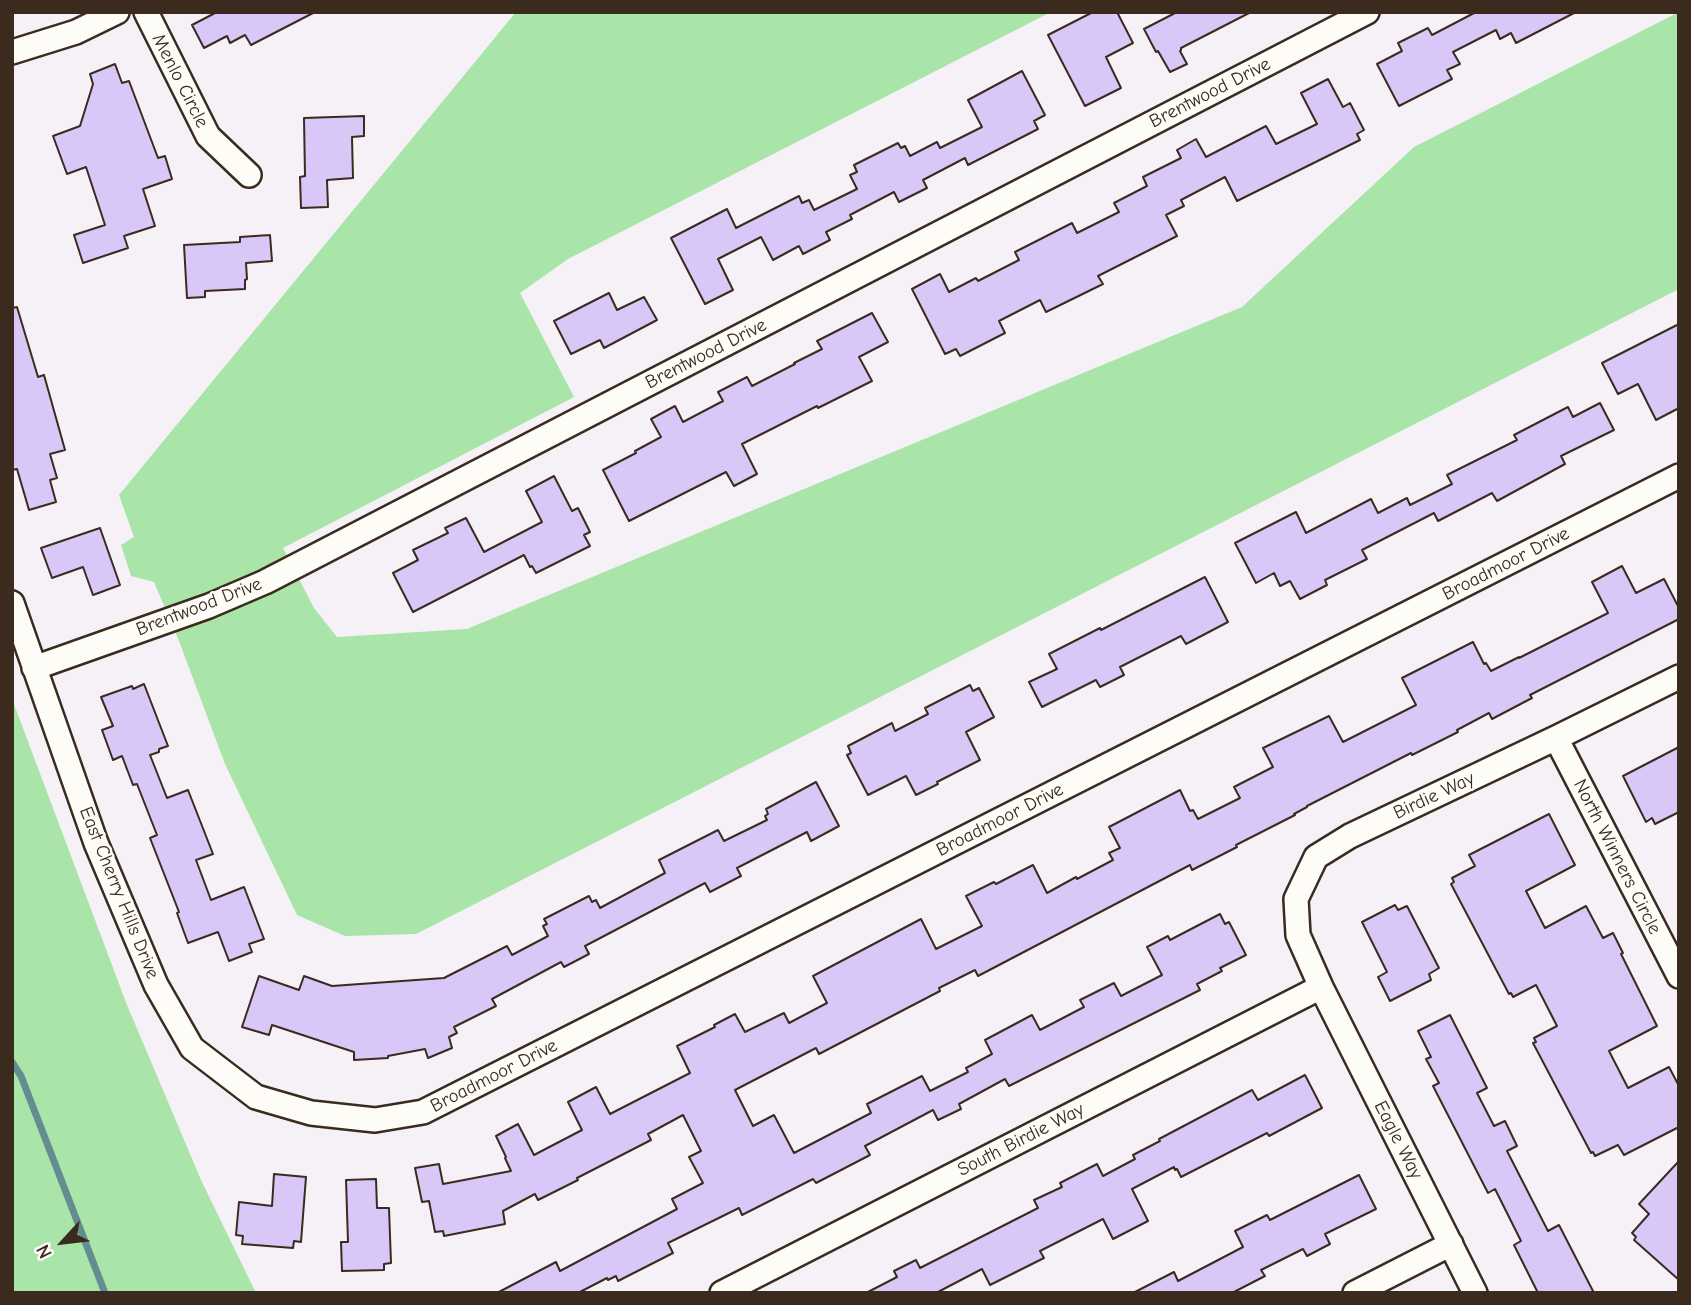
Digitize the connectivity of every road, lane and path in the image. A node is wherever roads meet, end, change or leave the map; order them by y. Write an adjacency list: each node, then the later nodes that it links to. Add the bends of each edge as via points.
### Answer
1 (117, 12): 4 (street, via 76,32)
2 (146, 12): 5 (street, Menlo Circle, via 208,136)
3 (1367, 12): 8 (street, Brentwood Drive, via 265,582)
4 (12, 52)
5 (249, 175)
6 (1679, 476): 13 (street, Broadmoor Drive, via 424,1112 375,1121)
7 (12, 603): 8 (street, East Cherry Hills Drive)
8 (34, 668): 13 (street, East Cherry Hills Drive, via 96,843 156,985 192,1048 257,1097)
9 (1679, 677): 10 (street, Birdie Way)
10 (1556, 738): 11 (street, North Winners Circle); 12 (street, Birdie Way, via 1350,836 1316,857 1296,899 1298,935)
11 (1679, 976)
12 (1321, 987): 14 (street, Eagle Way); 15 (street, South Birdie Way)
13 (311, 1112)
14 (1451, 1244): 16 (street); 17 (street, Eagle Way)
15 (722, 1293)
16 (1354, 1293)
17 (1475, 1293)

